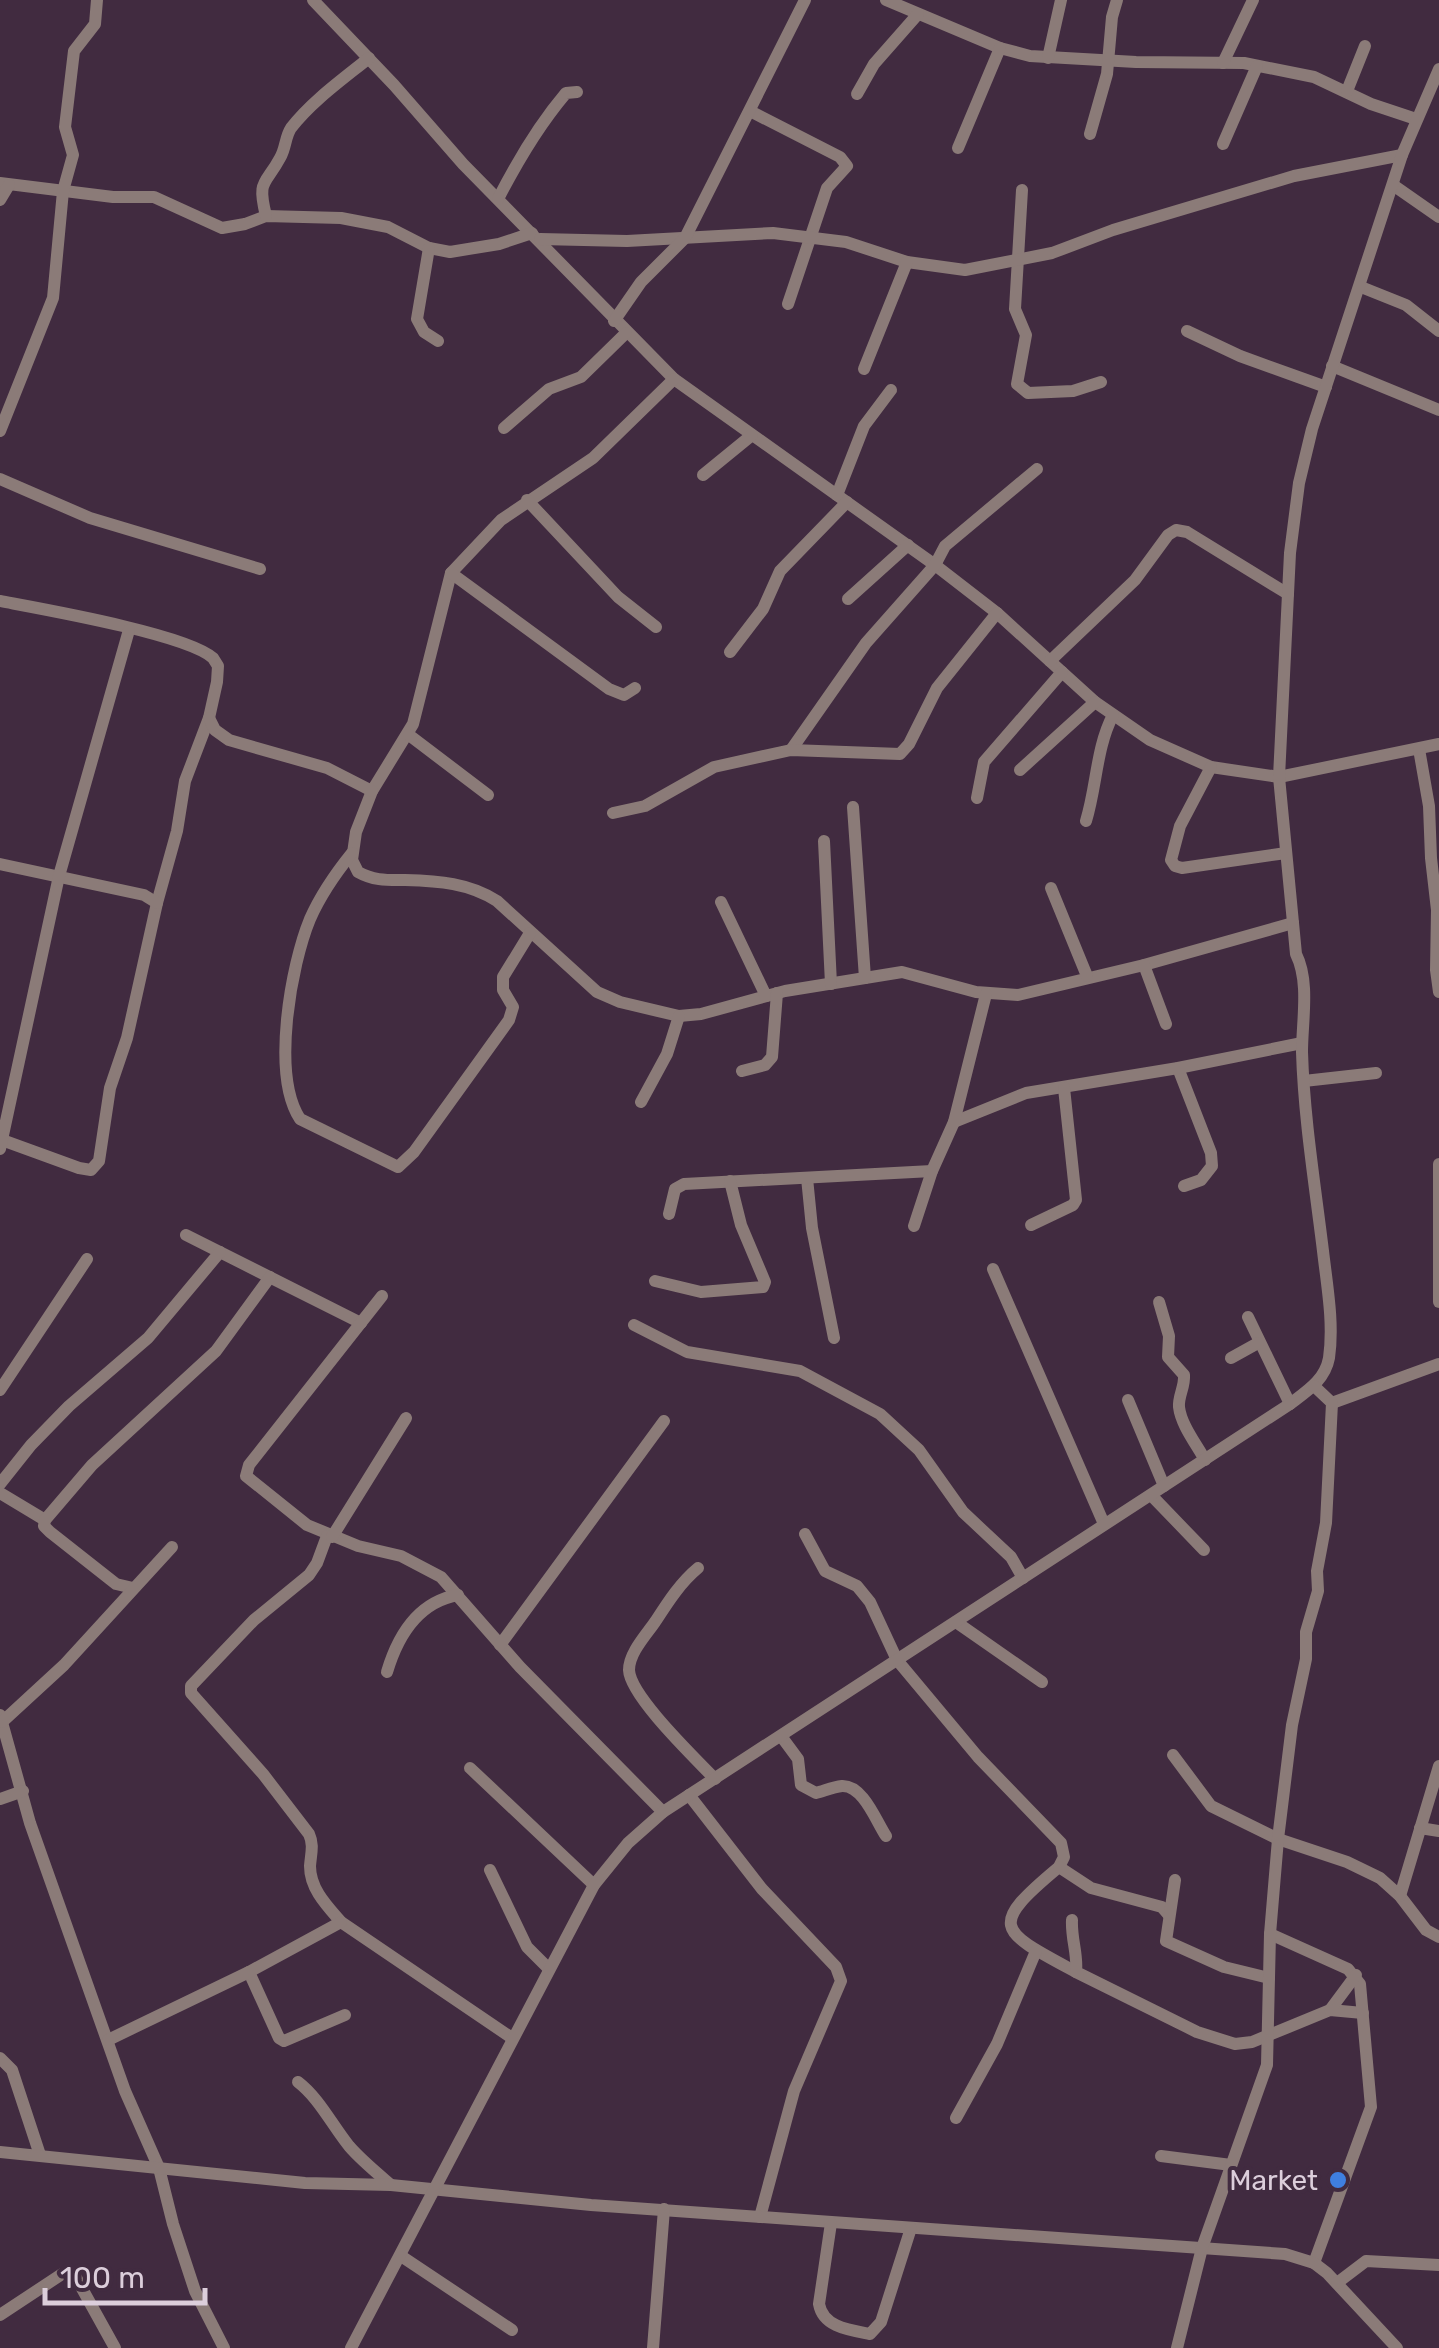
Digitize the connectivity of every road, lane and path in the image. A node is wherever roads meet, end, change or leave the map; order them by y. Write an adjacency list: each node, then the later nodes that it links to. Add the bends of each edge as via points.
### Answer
1 (96, 0): 29 (street, via 95,24 74,52 65,127 73,156)
2 (313, 0): 11 (street)
3 (806, 0): 20 (street)
4 (886, 0): 8 (street)
5 (1061, 0): 12 (street)
6 (1118, 0): 13 (street)
7 (1253, 0): 14 (street)
8 (918, 14): 10 (street); 19 (street)
9 (1365, 46): 17 (street)
10 (1000, 48): 12 (street); 24 (street)
11 (369, 58): 30 (street); 32 (street, via 291,129 262,184)
12 (1048, 58): 13 (street)
13 (1108, 60): 14 (street); 22 (street)
14 (1223, 64): 15 (street)
15 (1258, 66): 17 (street); 23 (street)
16 (1439, 68): 21 (street)
17 (1348, 91): 21 (street)
18 (578, 92): 30 (street, via 566,92 540,125)
19 (857, 94)
20 (750, 111): 36 (street, via 845,161 844,172 826,188); 37 (street)
21 (1416, 118): 25 (street)
22 (1090, 134)
23 (1223, 144)
24 (958, 148)
25 (1402, 155): 27 (street); 40 (street, via 1294,176)
26 (5, 184): 29 (street); 31 (street)
27 (1392, 185): 33 (street); 42 (street)
28 (1022, 190): 40 (street)
29 (63, 192): 32 (street, via 154,197 222,228); 57 (street, via 52,298)
30 (498, 199): 34 (street)
31 (0, 200)
32 (266, 216): 39 (street, via 374,224)
33 (1439, 217)
34 (522, 222): 35 (street); 38 (street)
35 (536, 236): 37 (street); 38 (street); 44 (street)
36 (808, 236): 37 (street); 41 (street); 43 (street)
37 (685, 238): 44 (street)
38 (514, 240): 39 (street, via 461,252)
39 (429, 248): 48 (street, via 416,320)
40 (1018, 260): 41 (street, via 966,270); 52 (street, via 1015,309 1026,336 1017,384 1028,393)
41 (907, 262): 50 (street)
42 (1360, 287): 46 (street, via 1406,305); 49 (street)
43 (788, 304)
44 (614, 321): 47 (street)
45 (1186, 331): 53 (street)
46 (1439, 331)
47 (626, 333): 51 (street); 56 (street, via 582,377 549,388)
48 (438, 341)
49 (1332, 366): 53 (street); 55 (street)
50 (864, 369)
51 (674, 379): 58 (street); 63 (street, via 604,449)
52 (1101, 382)
53 (1326, 387): 68 (street, via 1299,483)
54 (891, 390): 62 (street, via 864,426)
55 (1439, 410)
56 (504, 428)
57 (0, 431)
58 (752, 434): 60 (street); 62 (street)
59 (1037, 469): 65 (street, via 945,546)
60 (703, 475)
61 (0, 479): 66 (street, via 90,518)
62 (842, 498): 64 (street); 74 (street, via 780,571 763,609)
63 (527, 500): 67 (street); 72 (street, via 618,597)
64 (908, 545): 65 (street); 69 (street)
65 (935, 564): 71 (street); 84 (street, via 866,642)
66 (260, 570)
67 (451, 573): 77 (street, via 609,689 619,695); 81 (street)
68 (1288, 594): 75 (street, via 1176,530 1135,580); 87 (street)
69 (848, 599)
70 (0, 602): 73 (street)
71 (998, 613): 75 (street); 84 (street, via 937,688 900,754)
72 (656, 627)
73 (129, 630): 80 (street, via 190,644 214,658); 98 (street)
74 (730, 652)
75 (1050, 661): 76 (street)
76 (1062, 672): 78 (street); 90 (street, via 984,762)
77 (635, 688)
78 (1095, 702): 79 (street); 86 (street)
79 (1113, 715): 85 (street); 93 (street)
80 (212, 724): 88 (street, via 229,740 340,773); 100 (street, via 190,762 161,888)
81 (409, 735): 88 (street); 89 (street)
82 (1439, 744): 83 (street)
83 (1420, 749): 87 (street); 108 (street)
84 (791, 750): 92 (street, via 714,767 645,806)
85 (1212, 767): 87 (street); 96 (street, via 1180,826 1175,866)
86 (1020, 770)
87 (1279, 777): 96 (street)
88 (372, 791): 95 (street)
89 (488, 795)
90 (978, 798)
91 (853, 807): 106 (street)
92 (613, 813)
93 (1086, 821)
94 (824, 841): 107 (street)
95 (352, 853): 103 (street, via 355,867 368,877 482,891); 103 (street, via 328,883 296,966 288,1086 300,1118 398,1166 509,1020 513,1007 502,990 503,977)
96 (1286, 853): 102 (street)
97 (0, 864): 98 (street)
98 (60, 876): 100 (street); 121 (street)
99 (1051, 888): 105 (street)
100 (150, 899): 121 (street, via 99,1161 91,1170 79,1168)
101 (722, 902): 109 (street)
102 (1293, 923): 104 (street); 113 (street, via 1304,972)
103 (530, 933): 111 (street, via 597,992)
104 (1144, 966): 105 (street); 112 (street)
105 (1087, 976): 110 (street, via 1033,992)
106 (865, 978): 107 (street); 110 (street, via 910,972)
107 (831, 984): 109 (street)
108 (1439, 992)
109 (772, 994): 111 (street); 115 (street, via 770,1061)
110 (986, 994): 120 (street)
111 (678, 1016): 119 (street)
112 (1166, 1024)
113 (1302, 1043): 114 (street); 117 (street)
114 (1178, 1068): 118 (street); 126 (street, via 1212,1166)
115 (742, 1071)
116 (1376, 1073): 117 (street)
117 (1304, 1081): 146 (street, via 1330,1318 1328,1364)
118 (1064, 1088): 120 (street, via 1011,1097); 128 (street, via 1076,1200)
119 (641, 1102)
120 (954, 1122): 123 (street)
121 (1, 1144)
122 (1439, 1164): 138 (street)
123 (932, 1171): 124 (street); 129 (street)
124 (808, 1178): 125 (street); 142 (street)
125 (730, 1181): 127 (street, via 678,1185); 135 (street, via 763,1287 702,1292)
126 (1184, 1186)
127 (668, 1214)
128 (1031, 1225)
129 (914, 1226)
130 (186, 1235): 131 (street)
131 (220, 1252): 134 (street); 154 (street, via 148,1338 69,1406)
132 (87, 1259): 147 (street)
133 (993, 1269): 159 (street)
134 (270, 1277): 140 (street); 158 (street, via 216,1350 92,1465)
135 (655, 1280)
136 (382, 1296): 140 (street)
137 (1159, 1302): 153 (street, via 1168,1358 1184,1375 1178,1404)
138 (1439, 1302)
139 (1248, 1317): 143 (street)
140 (361, 1324): 161 (street, via 246,1471 291,1516)
141 (634, 1325): 165 (street, via 687,1352 800,1371 880,1414 919,1450)
142 (834, 1338)
143 (1258, 1343): 144 (street); 150 (street)
144 (1231, 1358)
145 (1438, 1364): 149 (street)
146 (1314, 1386): 149 (street); 150 (street)
147 (0, 1390)
148 (1128, 1400): 155 (street)
149 (1332, 1402): 188 (street, via 1318,1591 1306,1632)
150 (1290, 1404): 153 (street)
151 (406, 1418): 161 (street)
152 (664, 1421): 171 (street)
153 (1205, 1460): 155 (street)
154 (0, 1484)
155 (1164, 1486): 157 (street)
156 (0, 1493): 158 (street)
157 (1151, 1495): 159 (street); 163 (street)
158 (44, 1520): 166 (street)
159 (1104, 1524): 165 (street)
160 (805, 1534): 172 (street, via 825,1572 857,1586 870,1602)
161 (329, 1536): 168 (street, via 401,1556 441,1577); 196 (street, via 309,1575 254,1620 191,1693 309,1834 314,1886)
162 (172, 1547): 167 (street)
163 (1204, 1550)
164 (698, 1568): 180 (street, via 672,1595 629,1671 650,1707)
165 (1023, 1578): 170 (street)
166 (116, 1584): 167 (street); 169 (street)
167 (132, 1588): 169 (street)
168 (458, 1595): 171 (street); 173 (street, via 430,1603 412,1621)
169 (122, 1600): 175 (street, via 40,1689)
170 (956, 1622): 172 (street); 174 (street)
171 (500, 1644): 184 (street)
172 (897, 1660): 176 (street); 189 (street, via 978,1757 1058,1837 1064,1850)
173 (387, 1672)
174 (1042, 1682)
175 (1, 1718): 181 (street)
176 (781, 1736): 180 (street); 187 (street, via 798,1759 801,1785 816,1793 852,1788)
177 (1173, 1755): 188 (street, via 1208,1804)
178 (1439, 1766): 185 (street)
179 (470, 1768): 192 (street)
180 (715, 1779): 182 (street)
181 (23, 1791): 183 (street); 210 (street)
182 (690, 1795): 184 (street); 222 (street, via 762,1890 836,1967 840,1981 794,2091)
183 (0, 1799)
184 (664, 1812): 192 (street)
185 (1420, 1828): 186 (street); 193 (street)
186 (1439, 1831)
187 (886, 1836)
188 (1278, 1839): 193 (street, via 1364,1870); 197 (street)
189 (1060, 1867): 194 (street, via 1091,1888); 199 (street, via 1009,1918 1013,1932)
190 (490, 1870): 200 (street, via 527,1947)
191 (1175, 1880): 194 (street)
192 (594, 1885): 200 (street)
193 (1400, 1896): 198 (street)
194 (1168, 1914): 204 (street, via 1170,1944)
195 (1072, 1920): 202 (street)
196 (341, 1922): 201 (street); 209 (street)
197 (1270, 1934): 203 (street); 204 (street)
198 (1439, 1937)
199 (1036, 1950): 202 (street); 213 (street, via 998,2044)
200 (549, 1969): 209 (street)
201 (249, 1972): 207 (street, via 284,2041); 210 (street)
202 (1076, 1972): 208 (street, via 1224,2042)
203 (1356, 1975): 205 (street); 206 (street)
204 (1268, 1978): 208 (street)
205 (1330, 2010): 206 (street); 208 (street)
206 (1363, 2012): 227 (street, via 1371,2107)
207 (345, 2014)
208 (1268, 2036): 217 (street, via 1266,2071)
209 (512, 2038): 220 (street)
210 (108, 2040): 218 (street)
211 (0, 2058): 215 (street, via 12,2070)
212 (298, 2082): 219 (street, via 350,2148)
213 (956, 2118)
214 (0, 2152): 215 (street)
215 (40, 2155): 218 (street)
216 (1161, 2156): 217 (street)
217 (1231, 2165): 225 (street)
218 (159, 2168): 219 (street); 233 (street, via 194,2291)
219 (391, 2185): 220 (street)
220 (437, 2190): 221 (street); 226 (street)
221 (664, 2209): 222 (street); 235 (street)
222 (760, 2217): 223 (street)
223 (831, 2223): 224 (street); 224 (street, via 821,2315 870,2334 881,2322)
224 (911, 2228): 225 (street)
225 (1202, 2248): 227 (street); 236 (street)
226 (401, 2256): 231 (street); 234 (street)
227 (1314, 2262): 229 (street)
228 (1439, 2265): 229 (street, via 1366,2262)
229 (1338, 2283): 237 (street)
230 (0, 2314): 232 (street, via 62,2274 74,2274)
231 (512, 2330)
232 (115, 2348)
233 (224, 2348)
234 (352, 2348)
235 (653, 2348)
236 (1177, 2348)
237 (1397, 2348)

